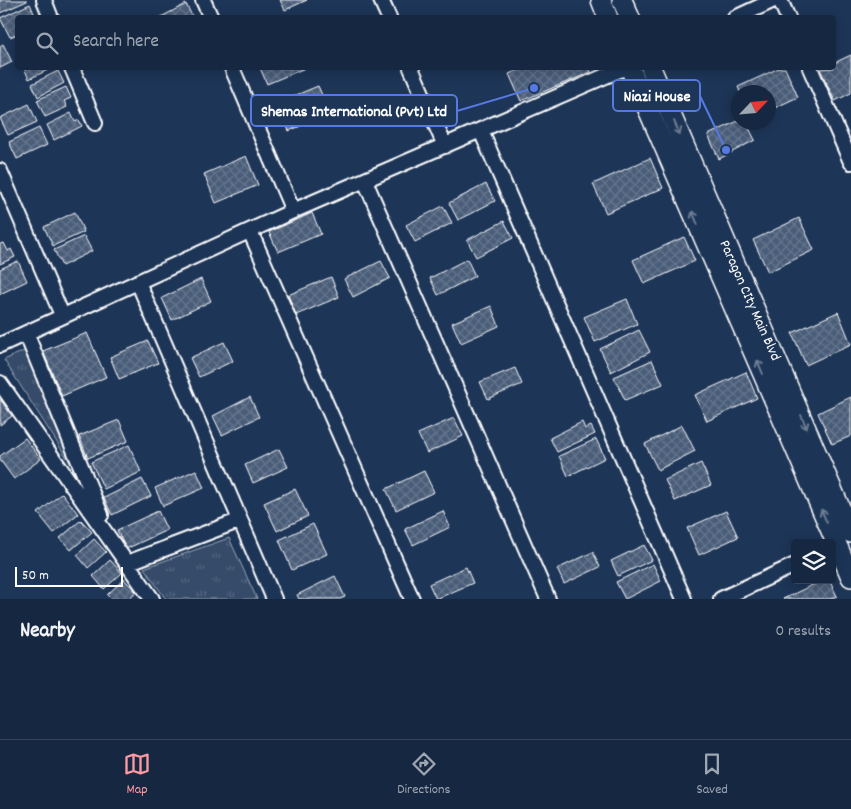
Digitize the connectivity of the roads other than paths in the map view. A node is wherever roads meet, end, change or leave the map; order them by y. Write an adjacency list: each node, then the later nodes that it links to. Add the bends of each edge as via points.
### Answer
1 (44, 0): 8 (street)
2 (203, 0): 9 (street)
3 (381, 0): 10 (street)
4 (601, 0): 11 (street)
5 (622, 0): 12 (street)
6 (774, 0): 13 (street)
7 (780, 0): 14 (street)
8 (51, 15)
9 (209, 15)
10 (388, 15)
11 (607, 15)
12 (629, 15)
13 (741, 15)
14 (787, 15)
15 (73, 70): 22 (street)
16 (233, 70): 28 (street)
17 (412, 70): 24 (street)
18 (619, 70): 23 (street)
19 (631, 70): 38 (street, one-way to 19)
20 (652, 70): 36 (street, Paragon CIty Main Blvd, one-way to 36)
21 (811, 70): 25 (street)
22 (95, 123)
23 (481, 131): 24 (street); 47 (street)
24 (445, 146): 27 (street)
25 (851, 162)
26 (0, 171): 31 (street)
27 (365, 181): 28 (street); 46 (street)
28 (293, 211): 29 (street)
29 (250, 231): 30 (street); 45 (street)
30 (138, 282): 31 (street); 35 (street)
31 (62, 315): 32 (street)
32 (26, 333): 33 (street); 37 (street)
33 (0, 345)
34 (0, 383): 37 (street)
35 (238, 521): 39 (street); 44 (street)
36 (851, 533)
37 (109, 536): 39 (street)
38 (840, 545): 41 (street)
39 (127, 563): 43 (street)
40 (791, 567): 42 (street)
41 (851, 577)
42 (725, 598)
43 (152, 599)
44 (274, 599)
45 (412, 599)
46 (548, 599)
47 (684, 599)

